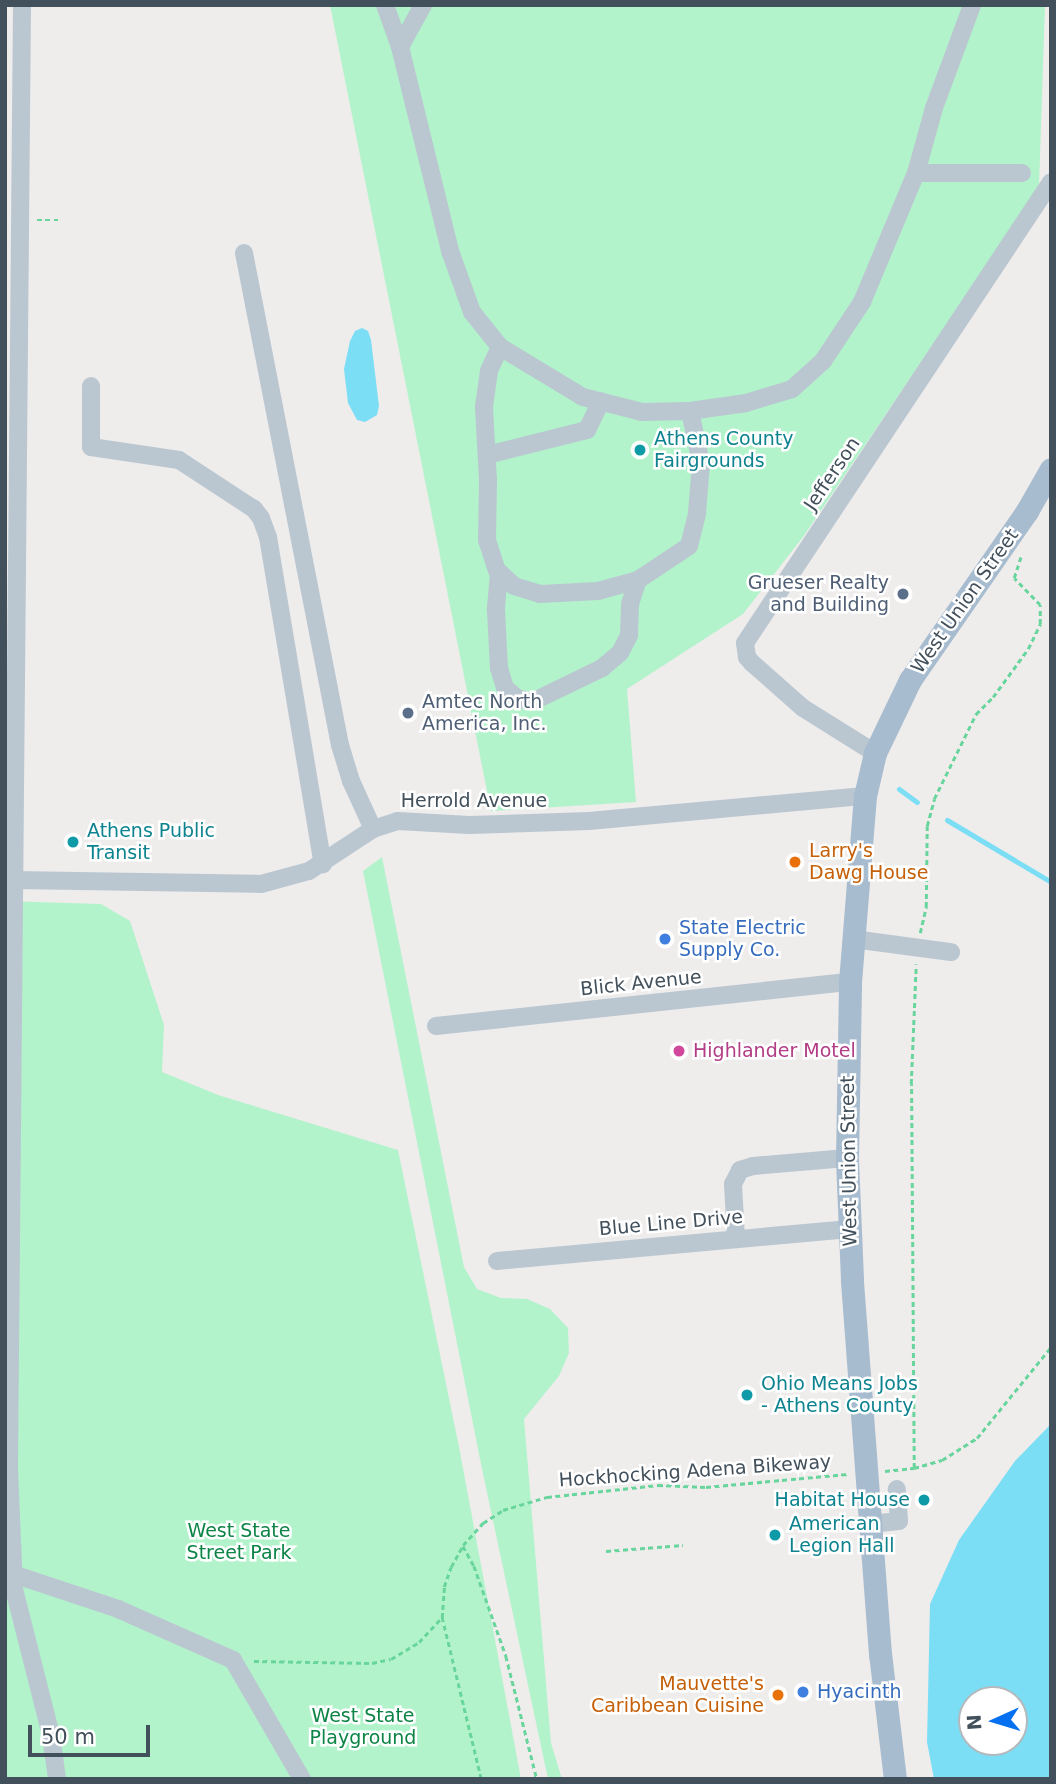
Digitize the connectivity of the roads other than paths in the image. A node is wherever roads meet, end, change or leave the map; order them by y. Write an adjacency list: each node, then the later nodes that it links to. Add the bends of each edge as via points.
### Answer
1 (22, 5): 6 (street)
2 (385, 5): 5 (street)
3 (423, 5): 5 (street)
4 (972, 5): 7 (street)
5 (400, 47): 11 (street, via 450,251 472,312)
6 (13, 51): 23 (street)
7 (916, 173): 8 (street); 14 (street, via 862,302 823,361 792,389 746,403)
8 (1021, 173)
9 (1051, 182): 19 (street, Jefferson, via 745,643 752,663 803,708)
10 (244, 253): 21 (street, via 340,745)
11 (500, 347): 13 (street, via 583,397); 15 (street, via 489,372 484,407)
12 (91, 386): 22 (street, via 91,447 179,460 254,509 261,519 268,537)
13 (601, 401): 14 (street, via 642,412); 15 (street, via 587,430)
14 (690, 411): 18 (street, via 701,463 689,546)
15 (487, 455): 17 (street, via 487,540)
16 (1051, 468): 19 (main road, West Union Street, via 1027,511 910,680)
17 (499, 573): 18 (street, via 514,586 540,594 598,591); 18 (street, via 499,668 505,688 518,699 534,701 602,668 620,653 629,635 630,604)
18 (638, 580)
19 (875, 753): 20 (main road, West Union Street)
20 (865, 796): 21 (street, Herrold Avenue, via 589,821 469,825 398,821); 24 (main road, West Union Street)
21 (373, 829): 22 (street, Herrold Avenue)
22 (323, 864): 23 (street, Herrold Avenue, via 261,884)
23 (14, 880): 34 (street, via 9,1442)
24 (853, 939): 25 (street); 26 (main road, West Union Street)
25 (951, 952)
26 (850, 982): 27 (street, Blick Avenue); 28 (main road, West Union Street)
27 (436, 1026)
28 (847, 1158): 29 (main road, West Union Street); 30 (street, via 740,1170 733,1184)
29 (850, 1229): 30 (street, Blue Line Drive); 33 (main road, West Union Street)
30 (736, 1238): 31 (street, Blue Line Drive)
31 (497, 1261)
32 (897, 1489): 33 (street, via 899,1521)
33 (870, 1524): 37 (main road, West Union Street)
34 (13, 1574): 35 (street); 36 (street, via 118,1609 233,1660)
35 (57, 1779)
36 (302, 1779)
37 (895, 1779)

